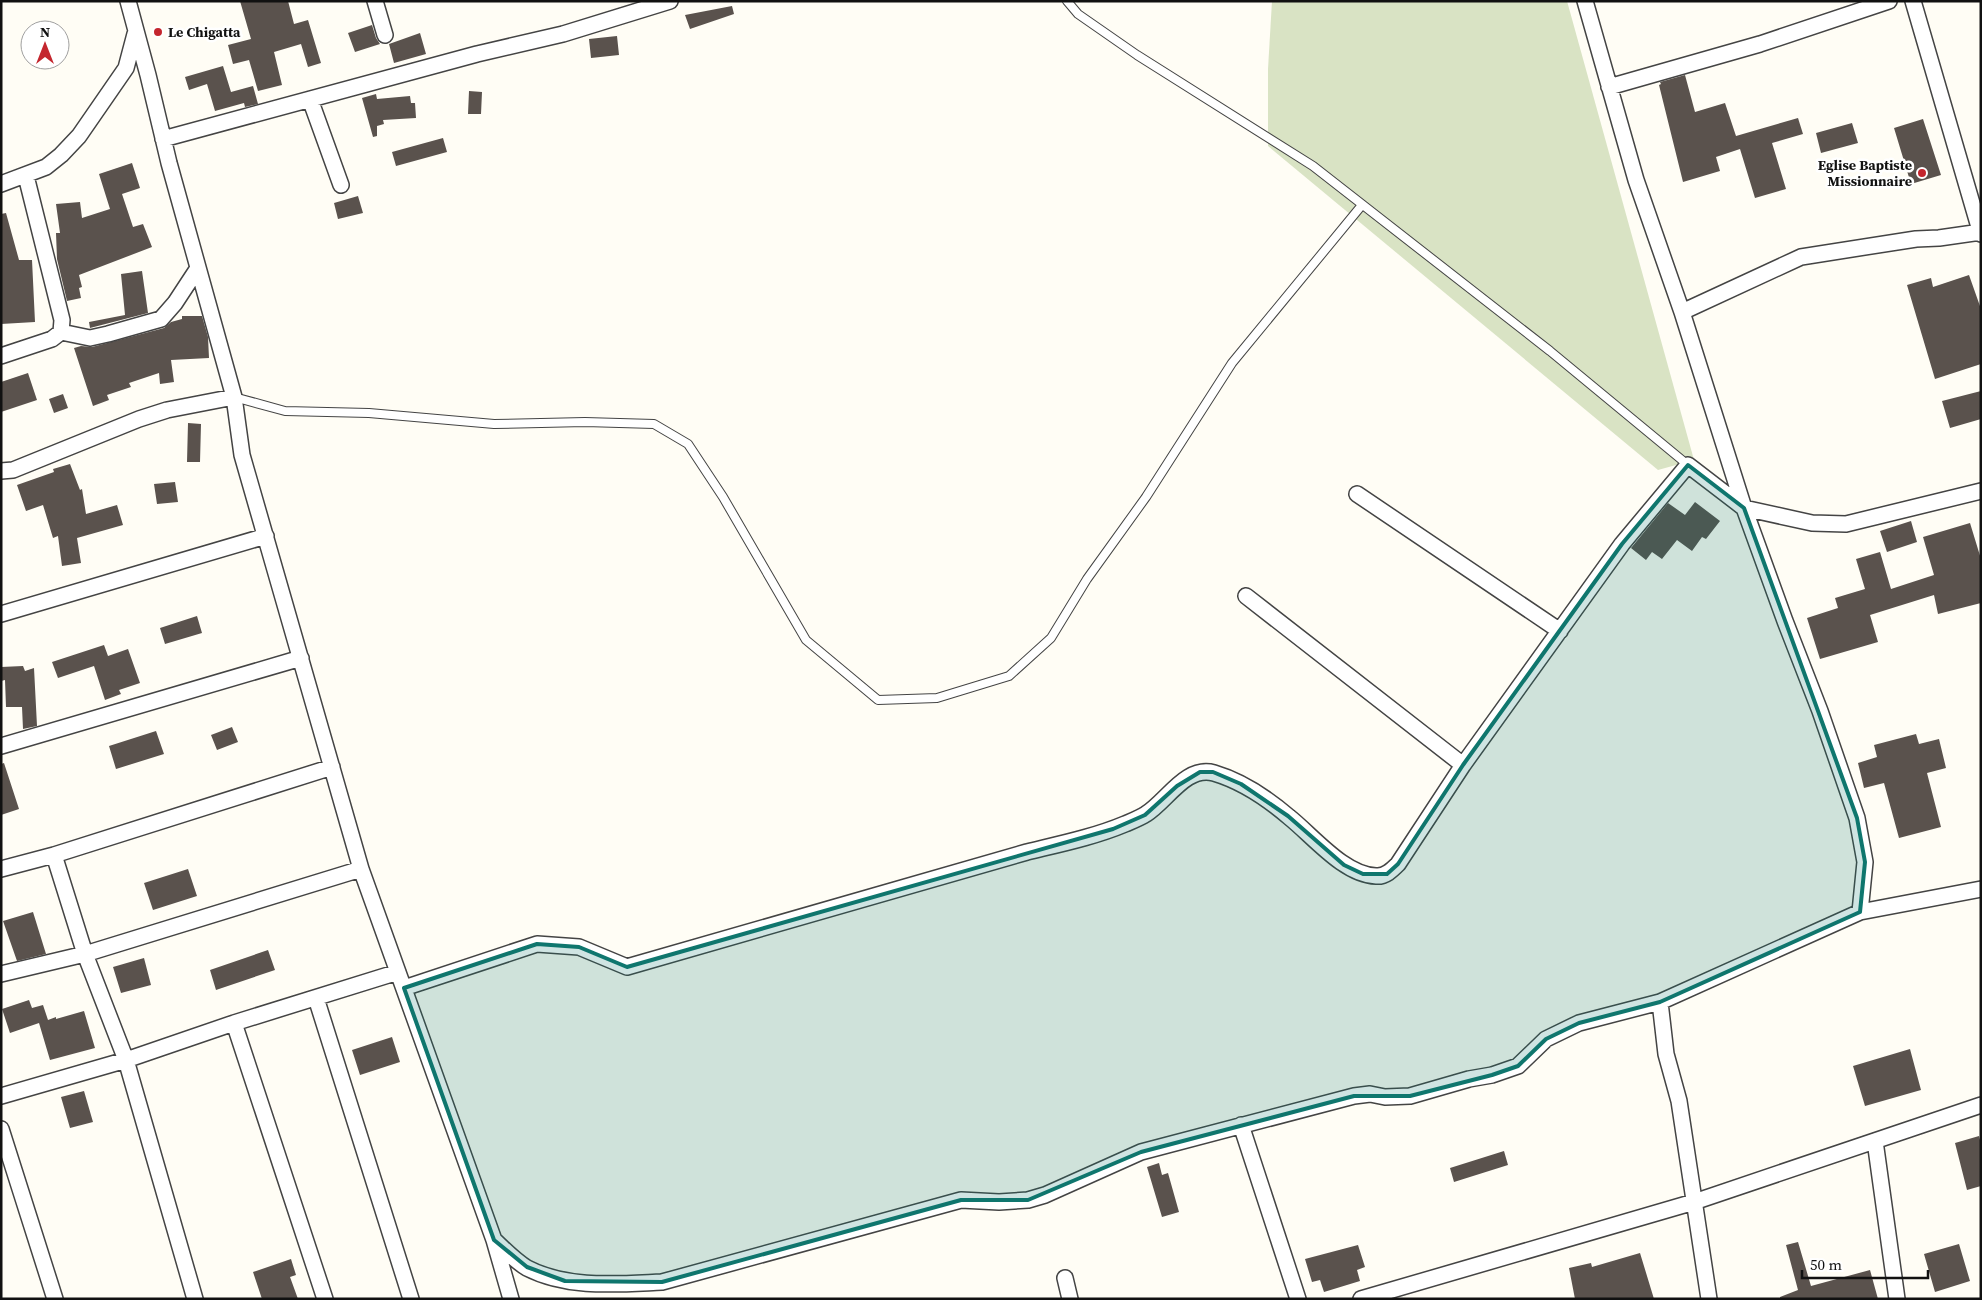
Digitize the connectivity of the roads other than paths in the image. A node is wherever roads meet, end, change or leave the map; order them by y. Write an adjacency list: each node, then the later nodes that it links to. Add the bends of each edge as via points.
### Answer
1 (128, 1): 8 (street)
2 (375, 1): 9 (street)
3 (670, 1): 11 (street, via 563,34)
4 (1067, 1): 16 (lane, via 1078,14 1137,55 1313,166)
5 (1585, 1): 10 (street)
6 (1889, 1): 10 (street, via 1760,44)
7 (1913, 1): 17 (street)
8 (136, 33): 12 (street); 13 (street, via 126,68 79,136 46,167)
9 (385, 35)
10 (1609, 87): 19 (street, via 1636,180)
11 (310, 99): 12 (street); 15 (street)
12 (163, 139): 18 (street)
13 (26, 176): 14 (street); 20 (street, via 62,320)
14 (1, 184)
15 (341, 185)
16 (1362, 204): 22 (lane, via 1232,363 1050,638 1009,676 937,698 878,700 806,640 723,496 688,444 654,424 494,424 369,413 285,411); 23 (lane, via 1550,351)
17 (1981, 233): 19 (street, via 1906,240 1801,257)
18 (198, 268): 20 (street, via 161,319 90,338); 22 (street)
19 (1682, 312): 27 (street)
20 (61, 332): 21 (street, via 52,339)
21 (1, 356)
22 (234, 397): 24 (street, via 167,410 13,470); 28 (street, via 242,455)
23 (1688, 466): 27 (street); 31 (street, via 1622,544)
24 (1, 471)
25 (1981, 490): 27 (street, via 1846,524 1812,523)
26 (1357, 494): 31 (street)
27 (1744, 508): 40 (street, via 1857,818 1865,862)
28 (266, 536): 30 (street); 32 (street)
29 (1246, 596): 34 (street)
30 (1, 614)
31 (1560, 631): 34 (street)
32 (301, 658): 33 (street); 35 (street)
33 (1, 746)
34 (1463, 765): 44 (street, via 1398,864 1387,874 1363,874 1344,865 1288,816 1241,784 1213,772 1200,772 1188,777 1145,815 1114,829 628,967 579,947 537,944)
35 (332, 767): 36 (street); 37 (street)
36 (54, 855): 38 (street); 41 (street)
37 (361, 869): 41 (street); 42 (street)
38 (1, 870)
39 (1981, 889): 40 (street)
40 (1860, 912): 46 (street)
41 (85, 954): 43 (street); 48 (street)
42 (398, 972): 44 (street); 45 (street)
43 (1, 974)
44 (404, 988): 55 (street)
45 (316, 998): 47 (street); 60 (street)
46 (1660, 1002): 51 (street, via 1579,1023 1546,1039 1518,1066 1492,1075 1410,1096 1354,1096); 54 (street, via 1666,1054 1679,1101)
47 (234, 1024): 48 (street); 59 (street)
48 (126, 1060): 49 (street); 58 (street)
49 (1, 1096)
50 (1981, 1105): 53 (street)
51 (1240, 1125): 55 (street, via 1141,1152 1028,1200 961,1200 662,1282 565,1281 527,1267); 63 (street)
52 (1, 1129): 57 (street)
53 (1875, 1141): 54 (street); 66 (street)
54 (1694, 1202): 64 (street); 65 (street)
55 (494, 1240): 61 (street)
56 (1065, 1278): 62 (street)
57 (55, 1299)
58 (195, 1299)
59 (325, 1299)
60 (410, 1299)
61 (511, 1299)
62 (1070, 1299)
63 (1298, 1299)
64 (1361, 1299)
65 (1709, 1299)
66 (1897, 1299)

